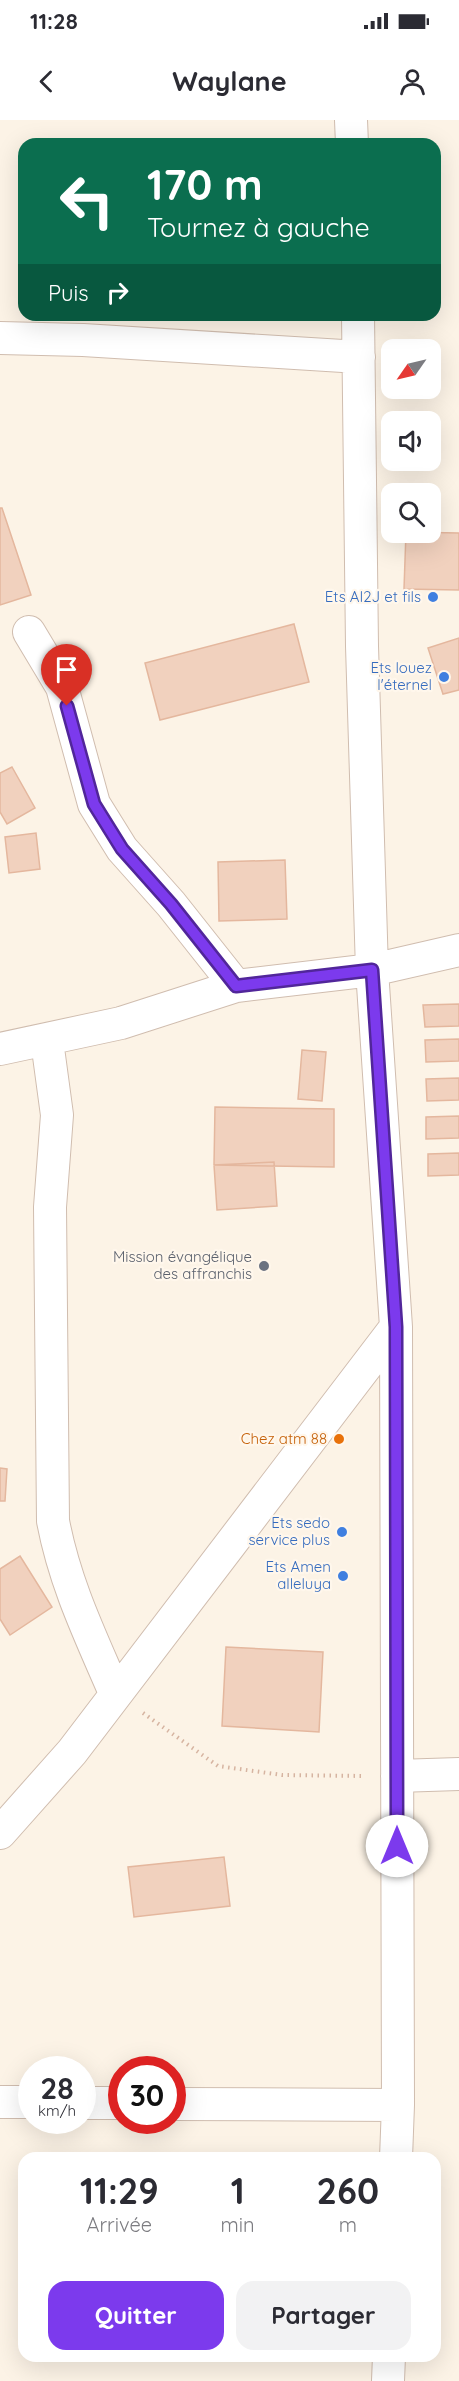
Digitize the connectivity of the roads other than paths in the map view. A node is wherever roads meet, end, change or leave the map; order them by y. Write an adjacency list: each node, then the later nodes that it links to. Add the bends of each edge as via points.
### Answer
1 (351, 120): 2 (street)
2 (352, 138)
3 (358, 321): 5 (street)
4 (0, 338): 5 (street)
5 (359, 357): 8 (street, via 362,646)
6 (29, 632): 9 (street, via 62,687 94,804 122,849)
7 (459, 950): 8 (street)
8 (372, 970): 9 (street); 12 (street)
9 (236, 986): 10 (street, via 121,1023)
10 (47, 1041): 11 (street); 13 (street, via 57,1115 50,1207 53,1521 76,1601)
11 (0, 1049)
12 (396, 1327): 13 (street); 15 (street)
13 (116, 1693): 16 (street, via 58,1769)
14 (459, 1774): 15 (street)
15 (397, 1776): 20 (street)
16 (0, 1833)
17 (0, 2102): 18 (street)
18 (18, 2102)
19 (186, 2104): 20 (street)
20 (398, 2105): 21 (street)
21 (396, 2152)
22 (389, 2362): 23 (street)
23 (388, 2381)

